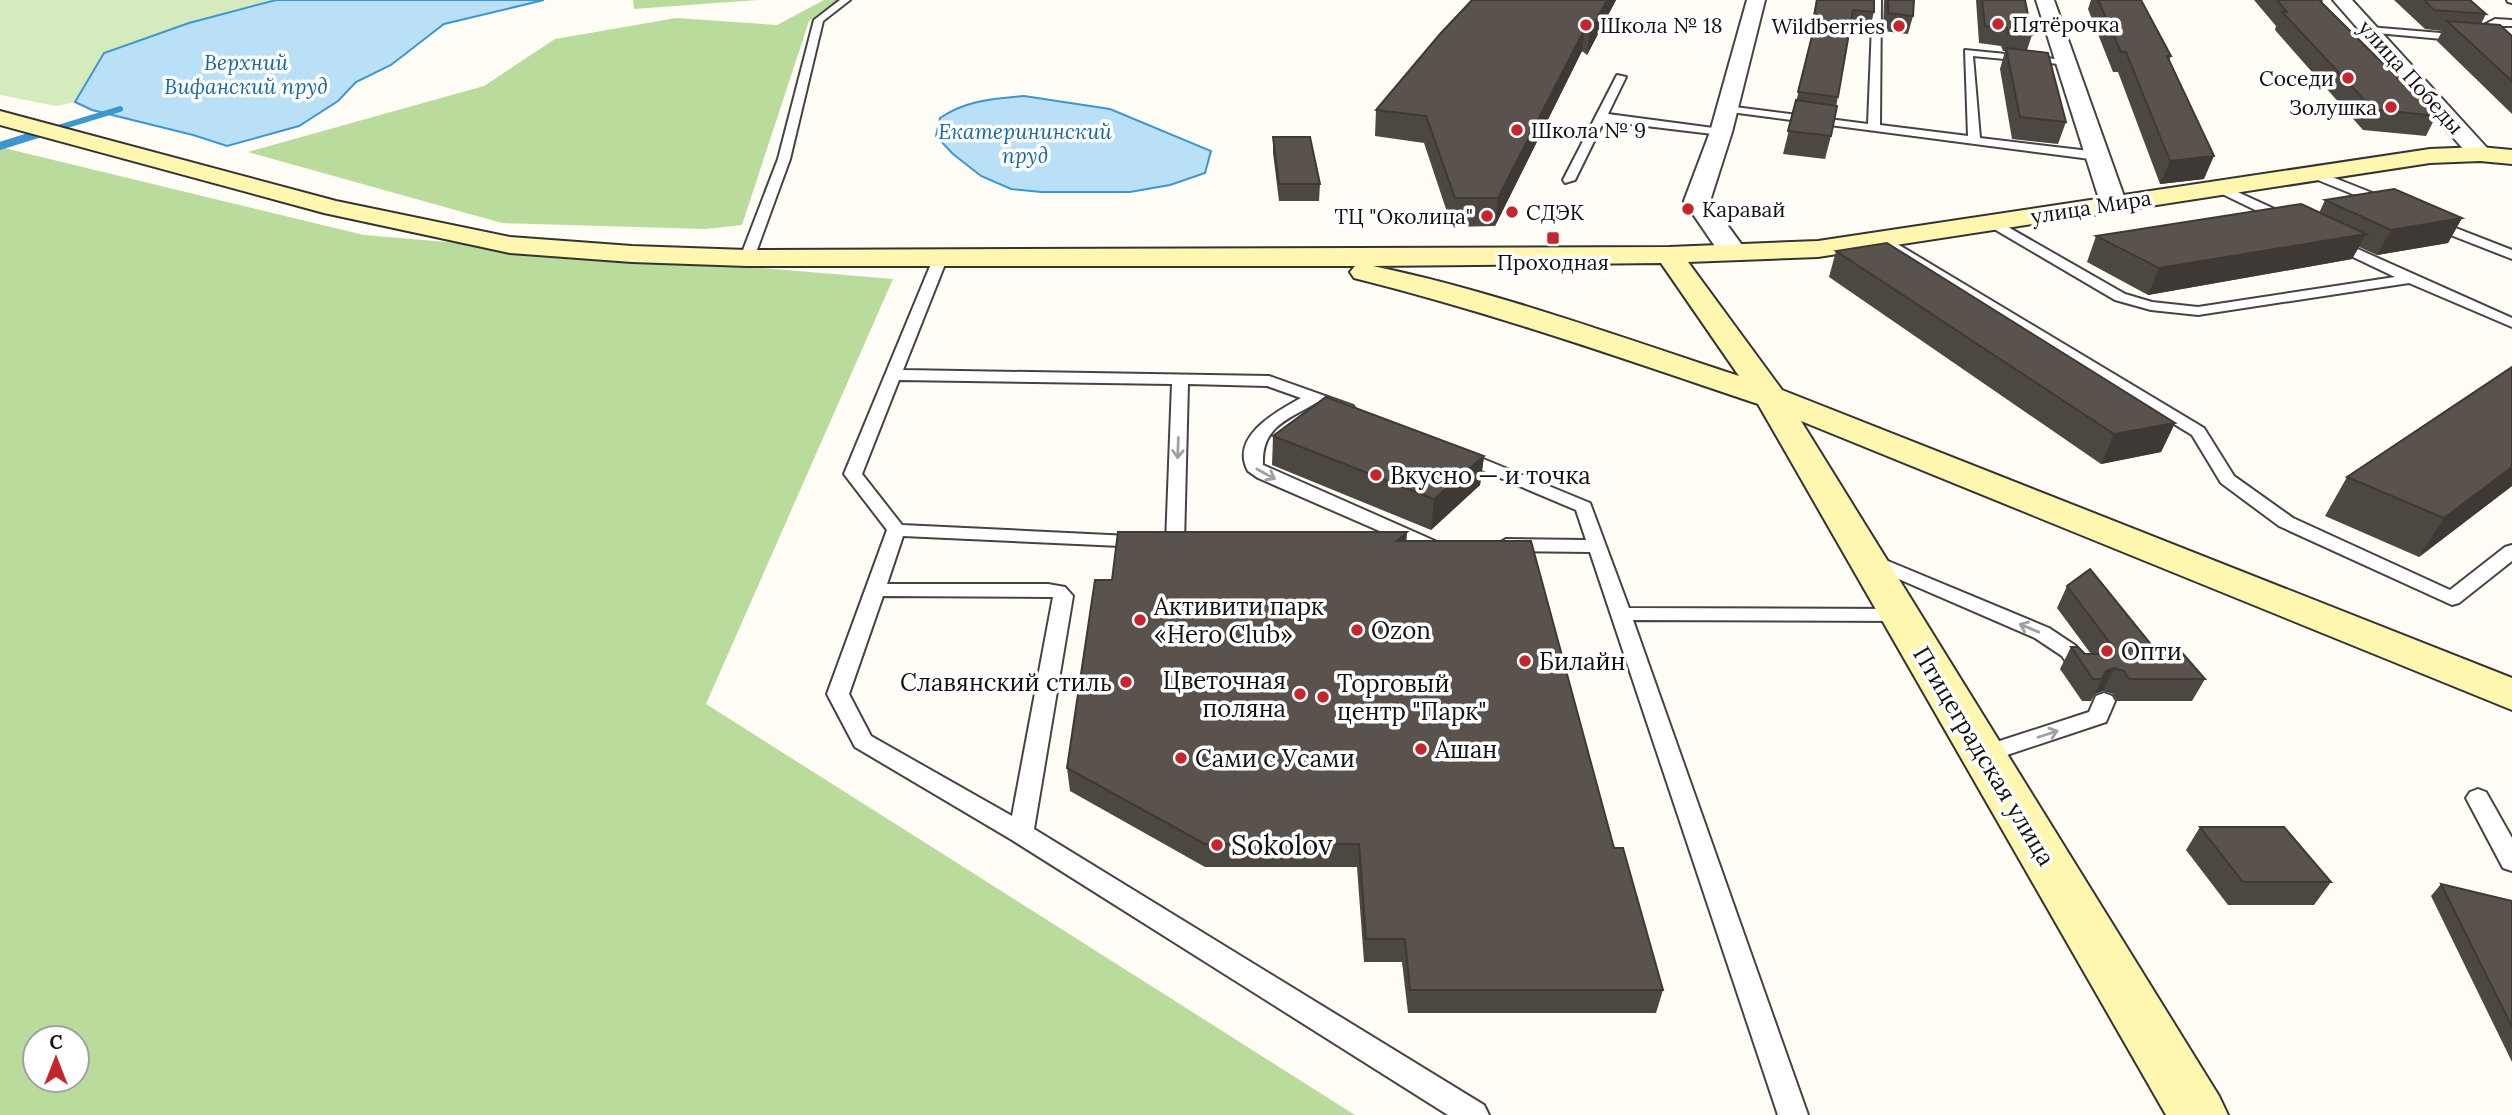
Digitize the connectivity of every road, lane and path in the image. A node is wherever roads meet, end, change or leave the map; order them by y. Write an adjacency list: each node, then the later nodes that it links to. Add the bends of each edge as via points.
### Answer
1 (846, 0): 30 (lane, via 819,20 784,159)
2 (1756, 0): 15 (street)
3 (1877, 0): 16 (lane)
4 (2045, 0): 11 (street)
5 (2342, 0): 7 (street, улица Победы)
6 (2512, 23): 10 (lane, via 2489,25)
7 (2369, 30): 8 (lane); 18 (street, улица Победы)
8 (2479, 40)
9 (2493, 41): 10 (lane)
10 (2509, 44)
11 (2066, 63): 17 (lane, via 1968,52); 19 (street)
12 (1621, 77): 13 (lane)
13 (1601, 117): 15 (lane); 22 (lane)
14 (1, 118): 30 (main road, via 333,208 510,245)
15 (1724, 121): 16 (lane); 27 (street, via 1697,201)
16 (1874, 127): 17 (lane)
17 (1974, 139): 19 (lane)
18 (2480, 154): 20 (main road, улица Мира); 21 (main road, улица Мира, via 2430,156)
19 (2098, 156): 24 (street)
20 (2512, 158)
21 (2312, 173): 23 (main road, улица Мира); 29 (lane)
22 (1569, 180)
23 (2218, 187): 24 (main road, улица Мира); 33 (lane)
24 (2113, 202): 25 (main road, улица Мира)
25 (1994, 223): 26 (main road, улица Мира); 33 (lane, via 2120,297 2151,306 2199,311)
26 (1884, 240): 27 (main road, улица Мира); 46 (lane, via 2198,432 2227,479 2286,522 2452,599)
27 (1733, 252): 28 (main road, улица Мира)
28 (1669, 255): 31 (main road, улица Мира); 38 (main road, Птицеградская улица)
29 (2512, 255)
30 (747, 258): 32 (main road)
31 (1304, 258): 32 (main road); 38 (main road, via 1406,281)
32 (940, 259): 35 (lane)
33 (2409, 279): 34 (lane)
34 (2512, 323)
35 (894, 374): 36 (lane); 41 (lane, via 853,474)
36 (1180, 380): 37 (lane, via 1269,381); 42 (lane, one-way to 42)
37 (1315, 397): 39 (lane); 43 (lane, one-way to 43, via 1259,432 1252,451 1254,467 1435,545)
38 (1770, 397): 47 (main road, Птицеградская улица); 52 (main road)
39 (1367, 416)
40 (1444, 448): 45 (lane, via 1584,507)
41 (896, 530): 42 (lane); 48 (lane)
42 (1181, 543)
43 (1375, 544)
44 (1480, 545): 45 (lane)
45 (1598, 546): 49 (lane)
46 (2512, 551)
47 (1866, 558): 50 (main road, Птицеградская улица); 51 (lane, one-way to 47, via 2069,651 2042,633)
48 (875, 590): 56 (lane, via 838,694 863,741); 56 (lane, via 1048,590 1063,596)
49 (1621, 614): 50 (lane); 59 (lane)
50 (1901, 615): 54 (main road, Птицеградская улица)
51 (2082, 669)
52 (2512, 695)
53 (2104, 701): 54 (lane, one-way to 53, via 2098,717)
54 (1983, 755): 60 (main road, Птицеградская улица)
55 (2478, 798): 57 (lane)
56 (1021, 833): 58 (lane)
57 (2512, 861)
58 (1474, 1115)
59 (1793, 1115)
60 (2198, 1115)

